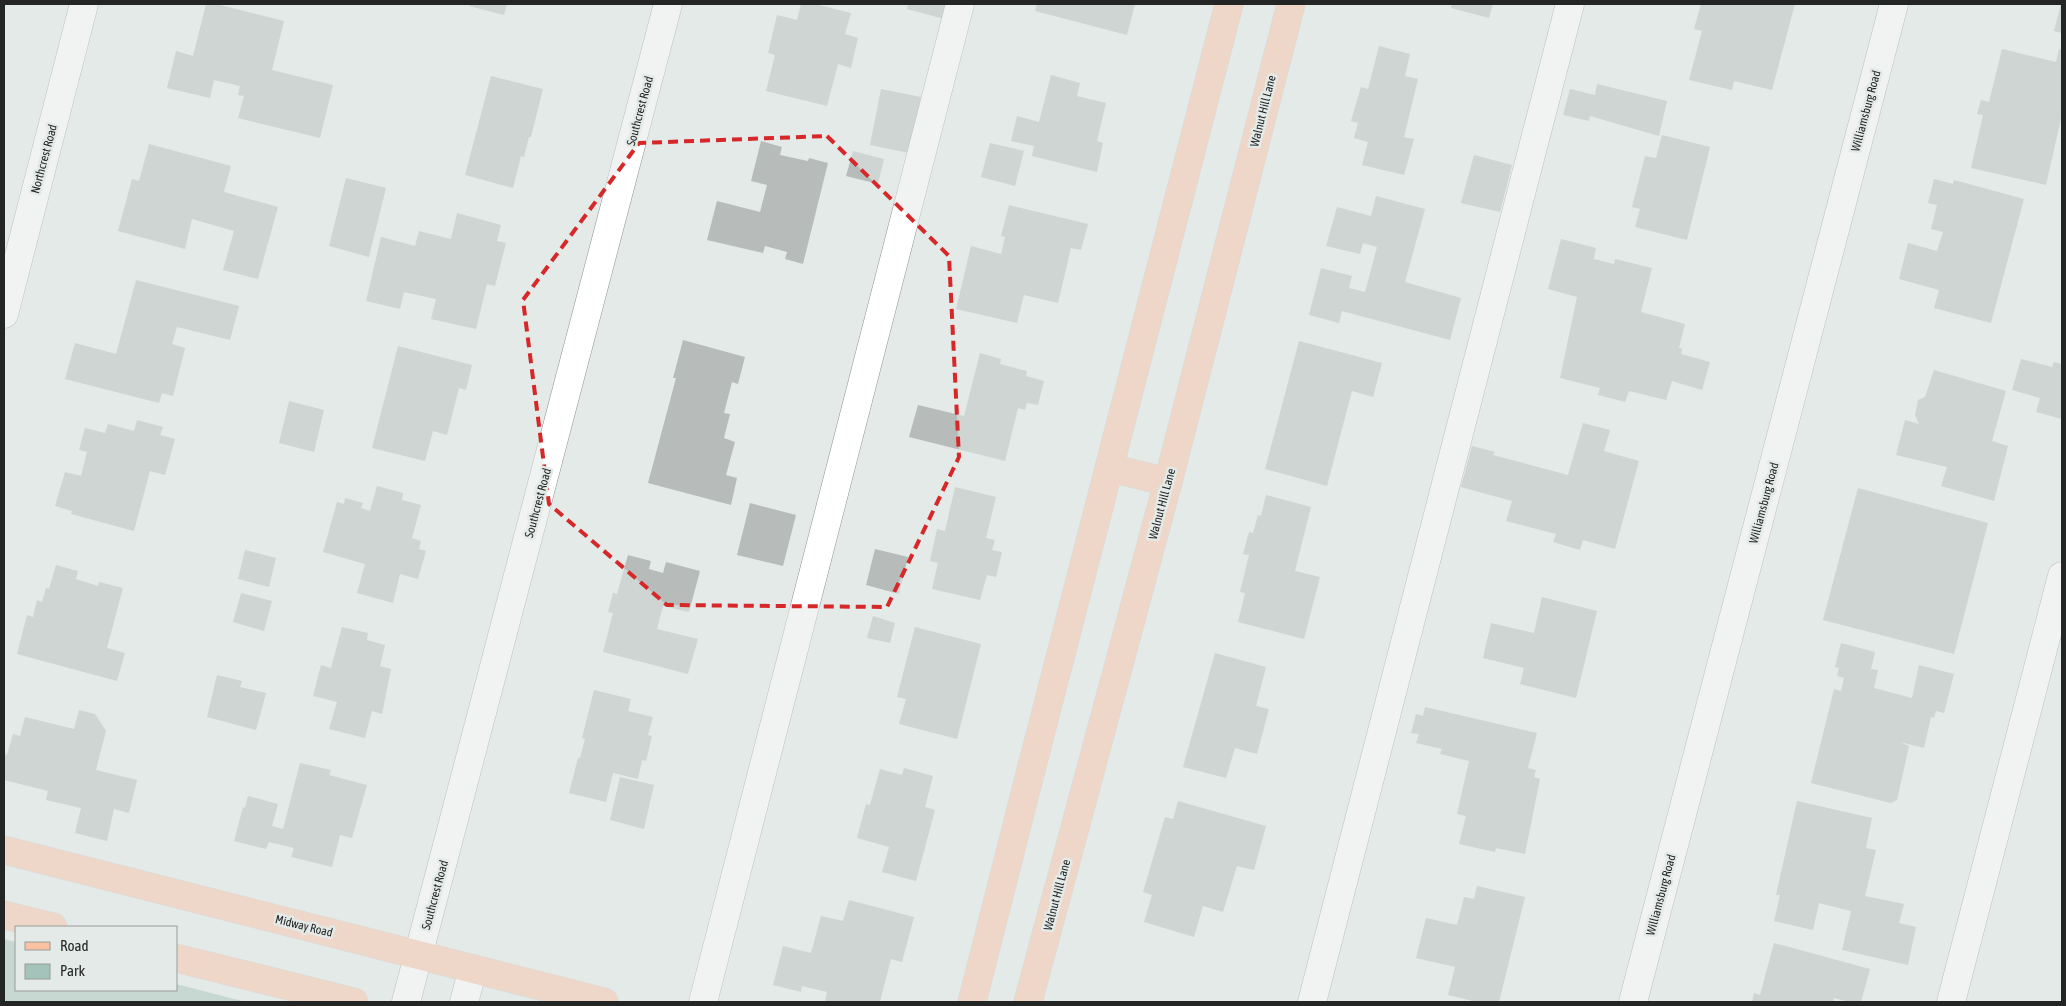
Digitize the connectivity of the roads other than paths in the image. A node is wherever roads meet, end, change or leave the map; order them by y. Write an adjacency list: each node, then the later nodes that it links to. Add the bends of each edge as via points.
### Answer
1 (84, 4): 8 (street, Northcrest Road)
2 (668, 4): 15 (street, Southcrest Road)
3 (960, 4): 22 (street)
4 (1228, 4): 9 (main road)
5 (1291, 4): 10 (main road, Walnut Hill Lane)
6 (1570, 4): 25 (street)
7 (1894, 4): 26 (street, Williamsburg Road)
8 (4, 314)
9 (1110, 468): 10 (main road); 23 (main road)
10 (1168, 482): 24 (main road, Walnut Hill Lane)
11 (2062, 576): 27 (street)
12 (4, 850): 15 (main road, Midway Road)
13 (4, 915): 14 (main road)
14 (49, 926)
15 (420, 955): 17 (main road, Midway Road); 19 (street, Southcrest Road)
16 (178, 958): 18 (main road)
17 (473, 969): 20 (street); 21 (main road, Midway Road)
18 (354, 1002)
19 (406, 1002)
20 (464, 1002)
21 (604, 1002)
22 (703, 1002)
23 (972, 1002)
24 (1028, 1002)
25 (1312, 1002)
26 (1633, 1002)
27 (1951, 1002)

